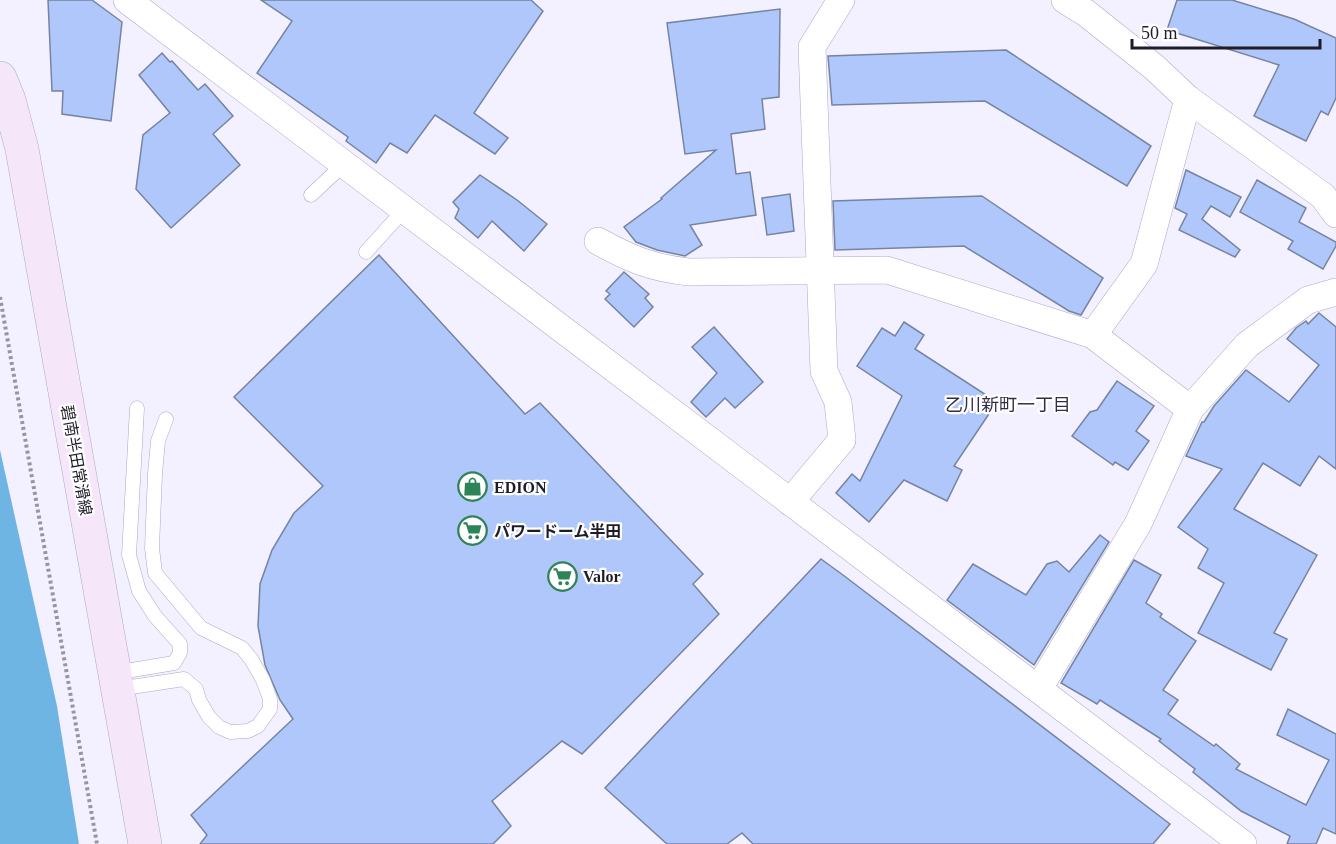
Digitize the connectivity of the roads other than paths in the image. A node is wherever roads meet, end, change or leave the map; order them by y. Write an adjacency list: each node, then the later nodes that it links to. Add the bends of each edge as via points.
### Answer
1 (127, 0): 6 (street)
2 (841, 0): 12 (street, via 813,47)
3 (1065, 0): 5 (street, via 1154,67)
4 (0, 78): 19 (main road, 碧南半田常滑線, via 22,149)
5 (1188, 99): 9 (street, via 1323,196); 14 (street, via 1144,264)
6 (344, 165): 7 (lane); 8 (street)
7 (311, 195)
8 (404, 210): 11 (lane); 18 (street)
9 (1336, 214)
10 (598, 241): 12 (street, via 662,269)
11 (366, 252)
12 (819, 271): 14 (street, via 887,270); 18 (street, via 824,371 838,402 842,440)
13 (1336, 292): 16 (street, via 1308,300 1247,345)
14 (1093, 335): 16 (street)
15 (137, 408): 19 (lane, via 129,555 139,591 180,644 180,652 174,663)
16 (1190, 409): 20 (street, via 1138,524)
17 (166, 419): 19 (lane, via 158,441 155,474 155,573 201,628 242,648 251,658 263,680 270,709 258,726 230,732 209,717 196,689 184,679)
18 (789, 502): 20 (street)
19 (116, 681): 21 (main road, 碧南半田常滑線)
20 (1039, 688): 22 (street)
21 (145, 844)
22 (1244, 844)

